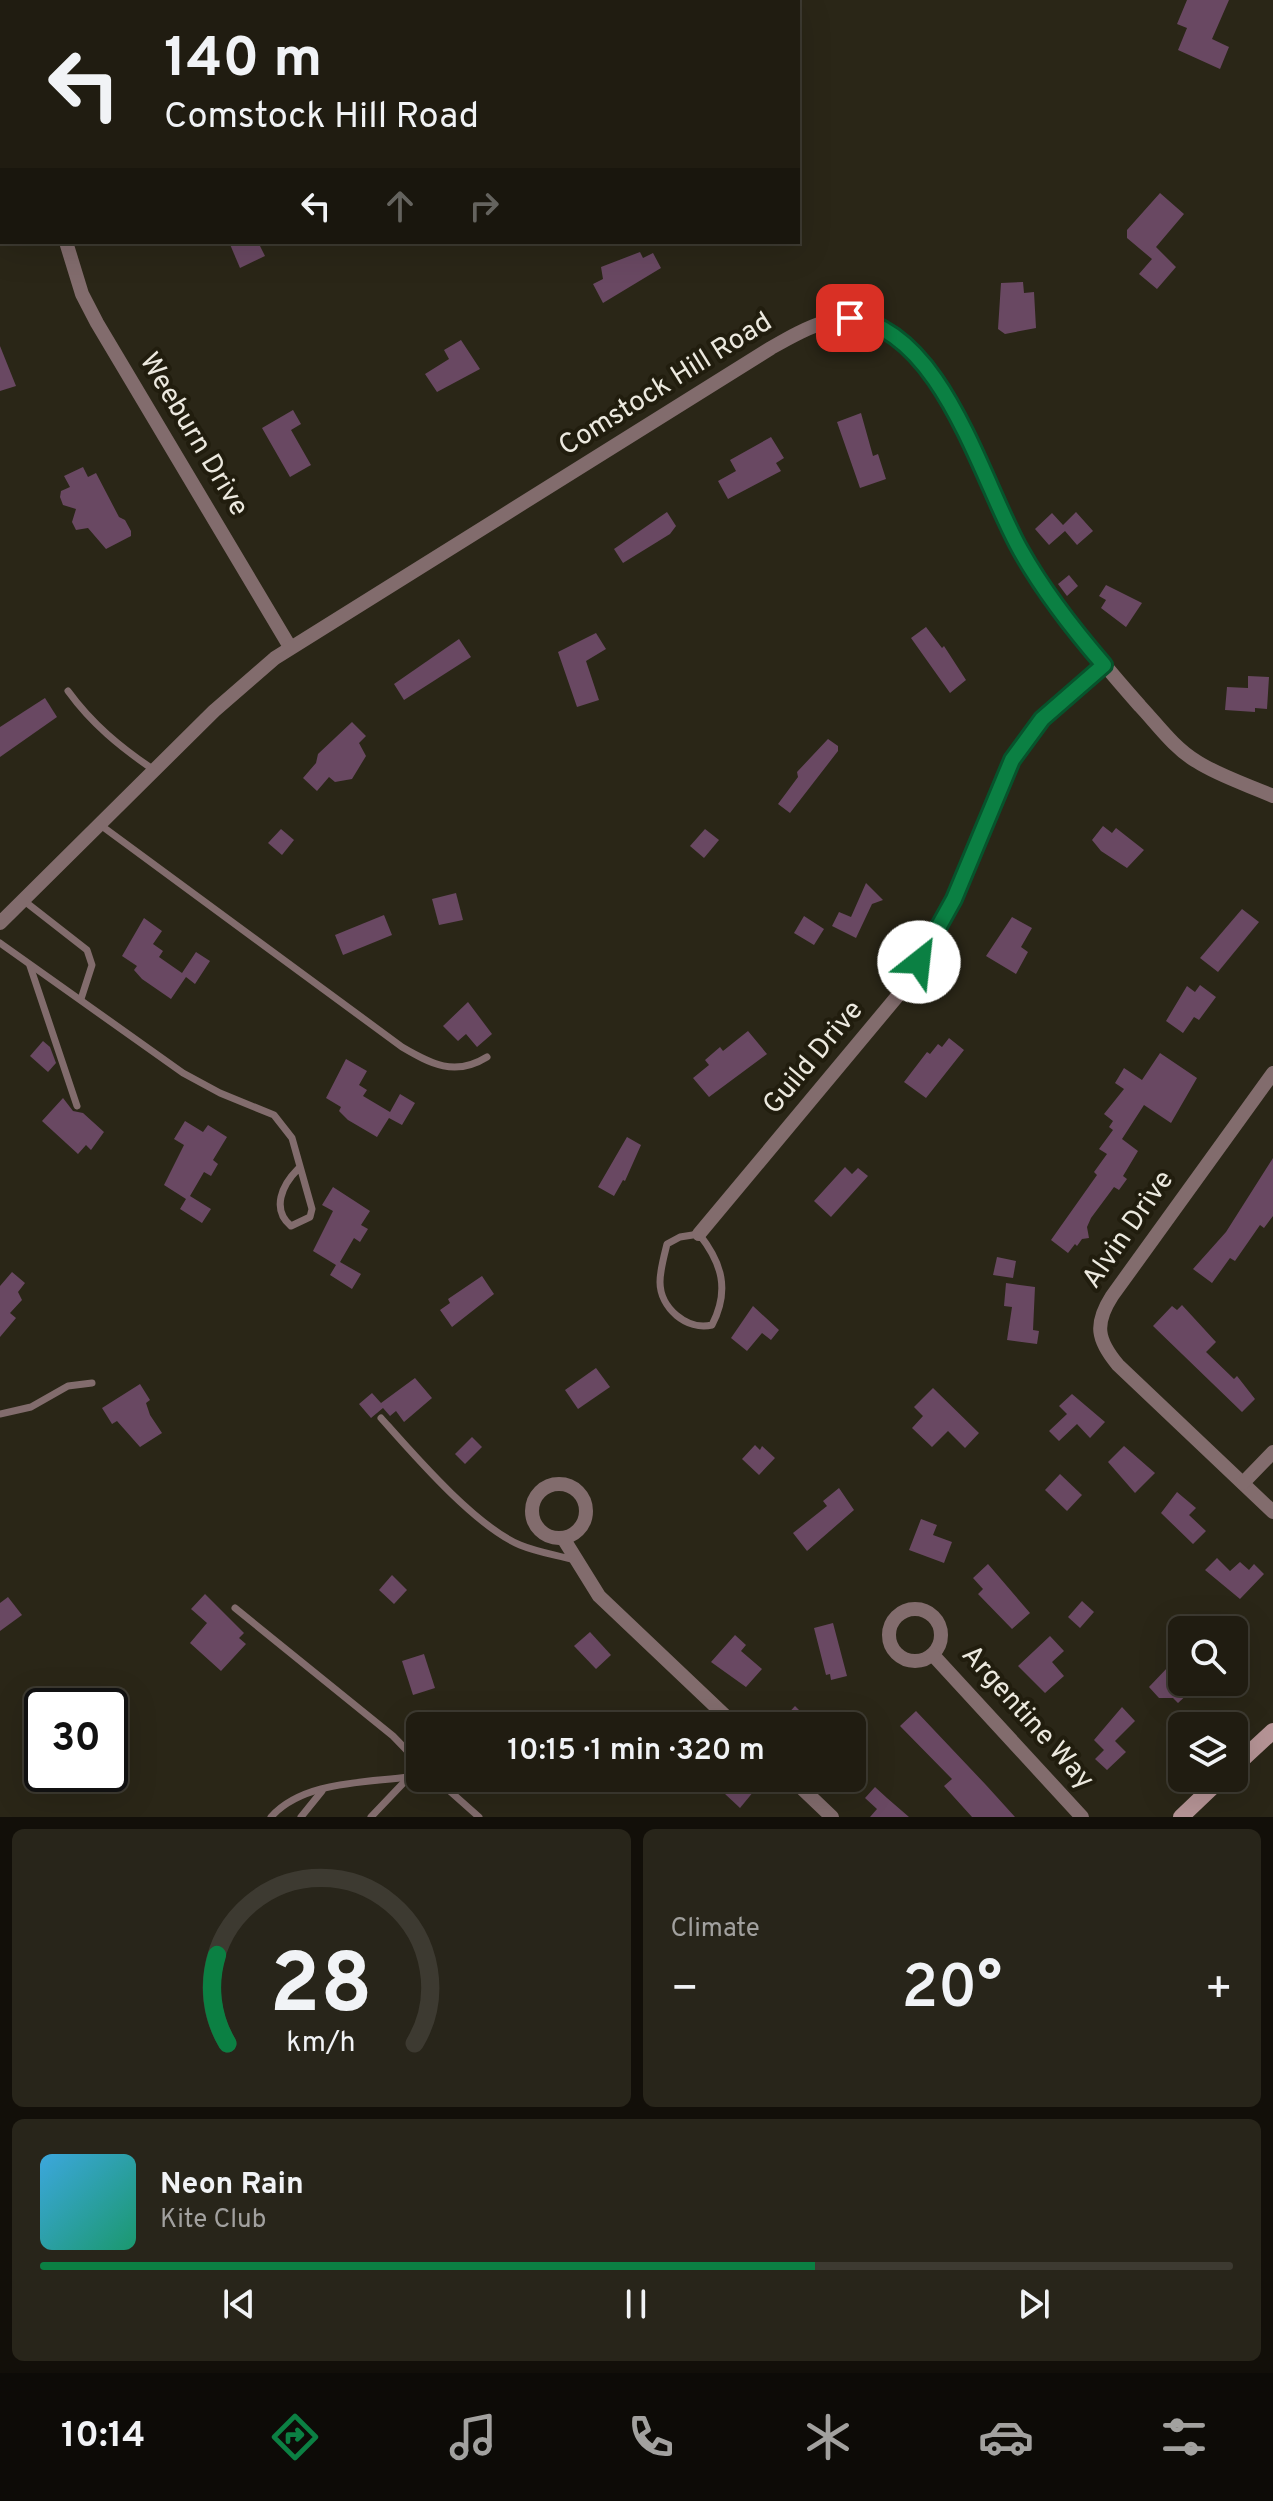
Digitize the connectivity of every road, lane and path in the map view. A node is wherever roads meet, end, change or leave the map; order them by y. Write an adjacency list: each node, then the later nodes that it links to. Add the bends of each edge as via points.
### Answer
1 (67, 244): 2 (street, Weeburn Drive, via 97,323)
2 (290, 647): 3 (street, Comstock Hill Road, via 780,343 845,318 882,328 928,370 958,418 1022,553); 5 (street, Comstock Hill Road, via 244,683)
3 (1104, 665): 6 (street, Comstock Hill Road, via 1187,755); 17 (street, Guild Drive, via 1042,719 1012,760 954,899 905,987)
4 (68, 691): 5 (lane, via 85,715)
5 (154, 770): 7 (street, Comstock Hill Road)
6 (1273, 796)
7 (99, 824): 8 (street, Comstock Hill Road); 13 (lane, via 425,1061 453,1069)
8 (23, 900): 9 (street, Comstock Hill Road); 12 (lane, via 87,950 92,965)
9 (0, 923)
10 (0, 943): 11 (lane)
11 (30, 966): 12 (lane); 15 (lane)
12 (81, 999): 16 (lane, via 183,1073 274,1115 292,1138)
13 (487, 1057)
14 (1273, 1073): 22 (street, Alvin Drive, via 1103,1309 1098,1330 1118,1365)
15 (77, 1106)
16 (298, 1169): 16 (lane, via 312,1209 310,1217 291,1226 279,1204 286,1181)
17 (699, 1234): 17 (lane, via 718,1259 721,1285 719,1311 712,1325 701,1328 678,1318 665,1302 660,1283 667,1244)
18 (92, 1383): 19 (lane, via 68,1386 31,1407)
19 (0, 1414)
20 (381, 1418): 25 (lane, via 504,1536)
21 (1273, 1452): 22 (street)
22 (1243, 1483): 23 (street, Alvin Drive)
23 (1273, 1512)
24 (563, 1538): 25 (street)
25 (574, 1560): 28 (street, via 599,1596)
26 (235, 1608): 30 (lane)
27 (933, 1655): 43 (street, Argentine Way)
28 (721, 1712)
29 (1273, 1731): 31 (street)
30 (406, 1750)
31 (1248, 1754)
32 (406, 1777): 34 (lane)
33 (406, 1780): 40 (lane)
34 (324, 1788): 38 (lane, via 297,1796); 39 (lane)
35 (451, 1792): 41 (lane)
36 (806, 1792): 42 (street)
37 (1207, 1792): 44 (street)
38 (271, 1817)
39 (301, 1817)
40 (371, 1817)
41 (479, 1817)
42 (832, 1817)
43 (1082, 1817)
44 (1181, 1817)

